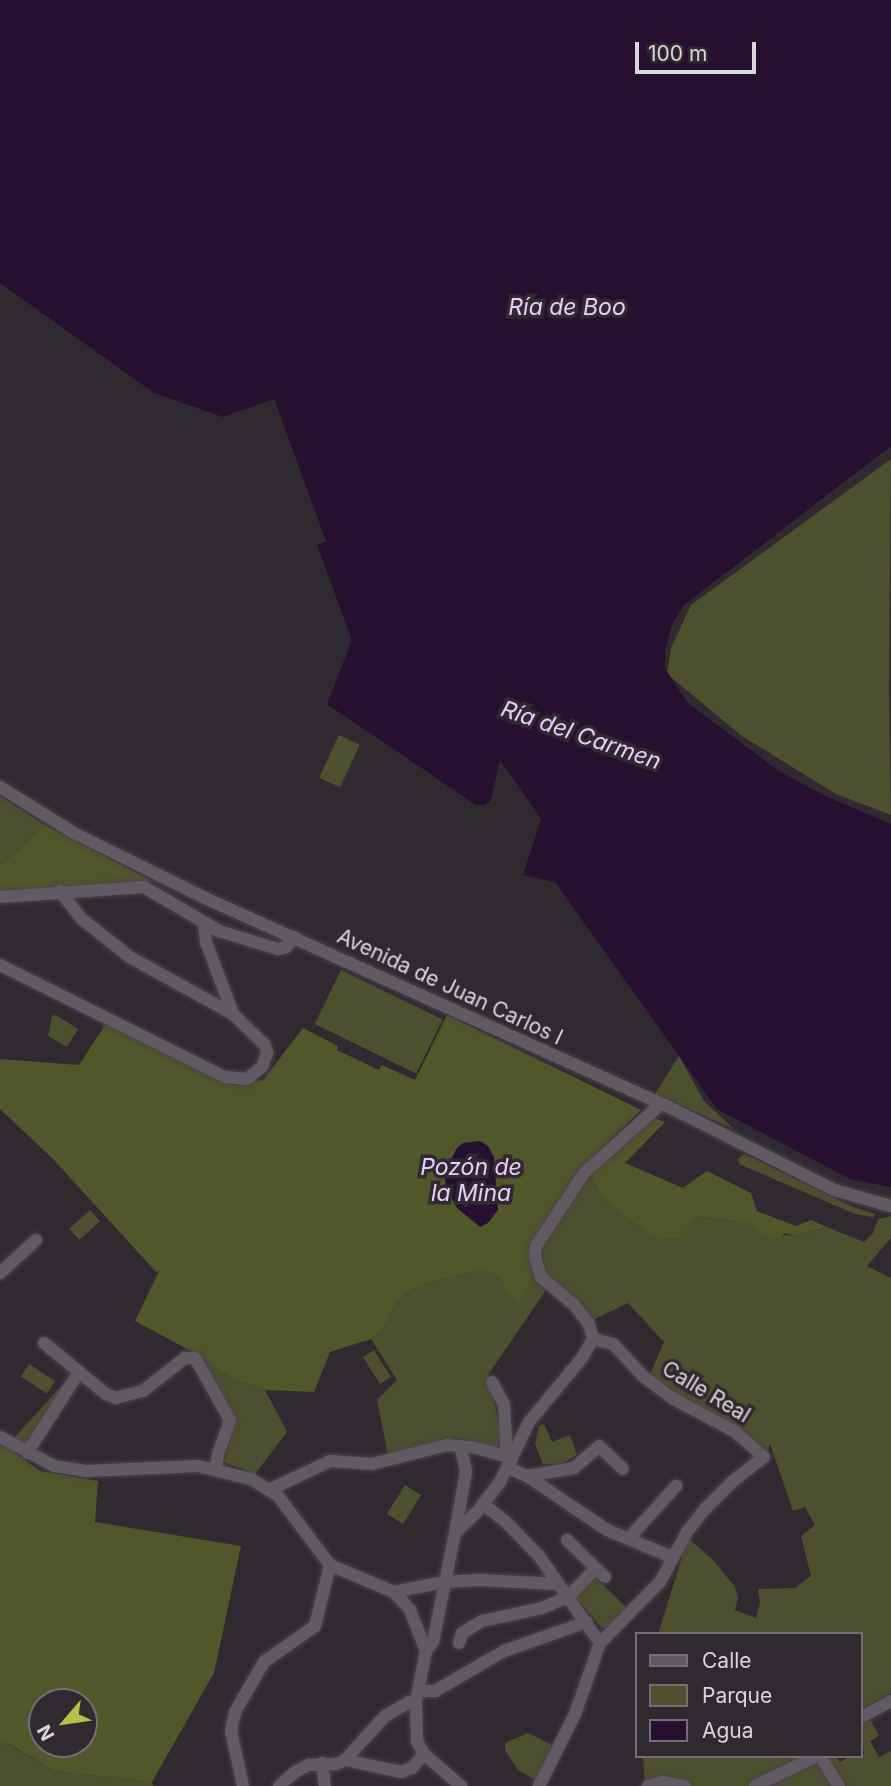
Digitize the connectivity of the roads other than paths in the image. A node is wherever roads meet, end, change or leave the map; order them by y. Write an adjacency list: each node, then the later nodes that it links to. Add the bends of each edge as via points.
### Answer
1 (0, 787): 5 (street, Avenida de Juan Carlos I, via 120,857)
2 (59, 891): 3 (street); 4 (street, via 144,887); 7 (street, via 82,919 131,958)
3 (0, 897)
4 (204, 923): 5 (street, via 278,949); 7 (street, via 206,943)
5 (295, 937): 8 (street, Avenida de Juan Carlos I)
6 (0, 965): 7 (street, via 214,1072 247,1079 262,1067 267,1048)
7 (233, 1014)
8 (661, 1104): 9 (street, Avenida de Juan Carlos I, via 834,1190); 12 (street, via 585,1172 536,1246 541,1277 574,1305 589,1324)
9 (891, 1206)
10 (36, 1240): 11 (street)
11 (0, 1273)
12 (593, 1339): 19 (street, via 529,1422); 29 (street, Calle Real, via 613,1344 672,1398 734,1431 764,1457 705,1509)
13 (44, 1343): 14 (street)
14 (79, 1372): 18 (street); 20 (street, via 106,1394 121,1398 143,1391 185,1358 195,1358 230,1420)
15 (492, 1382): 19 (street, via 504,1405)
16 (0, 1437): 18 (street)
17 (460, 1446): 19 (street); 24 (street, via 447,1445 372,1464 330,1461); 26 (street, via 466,1471)
18 (27, 1453): 20 (street, via 54,1466 87,1471)
19 (509, 1461): 22 (street); 25 (street)
20 (216, 1469): 24 (street, via 251,1479)
21 (623, 1469): 22 (street, via 599,1446 574,1468)
22 (527, 1476): 27 (street, via 607,1531)
23 (676, 1486): 27 (street)
24 (269, 1490): 30 (street, via 287,1504)
25 (483, 1504): 26 (street); 32 (street, via 525,1541)
26 (455, 1533): 31 (street)
27 (628, 1539): 29 (street)
28 (567, 1540): 34 (street, via 601,1573)
29 (673, 1557): 37 (street, Calle Real, via 660,1582)
30 (330, 1565): 33 (street); 48 (street, via 315,1626 264,1662 235,1712 231,1731)
31 (443, 1583): 32 (street); 33 (street); 38 (street, via 433,1642)
32 (558, 1584): 34 (street)
33 (394, 1592): 38 (street, via 410,1610)
34 (568, 1597): 35 (street); 36 (street, via 542,1608 482,1621 462,1633)
35 (587, 1622): 37 (street); 39 (street, via 504,1651 435,1691)
36 (459, 1643)
37 (600, 1643): 53 (street, Calle Real, via 575,1714)
38 (426, 1651): 39 (street)
39 (417, 1696): 42 (street, via 414,1730); 45 (street, via 385,1716)
40 (891, 1701): 41 (street)
41 (863, 1716)
42 (424, 1754): 47 (street); 52 (street)
43 (815, 1758): 56 (street)
44 (820, 1758): 57 (street)
45 (345, 1760): 46 (street); 47 (street, via 395,1772)
46 (322, 1763): 49 (street, via 295,1772); 50 (street)
47 (412, 1769): 51 (street)
48 (243, 1786)
49 (279, 1786)
50 (325, 1786)
51 (409, 1786)
52 (461, 1786)
53 (539, 1786)
54 (648, 1786): 55 (street, via 662,1782)
55 (685, 1786)
56 (755, 1786)
57 (839, 1786)

